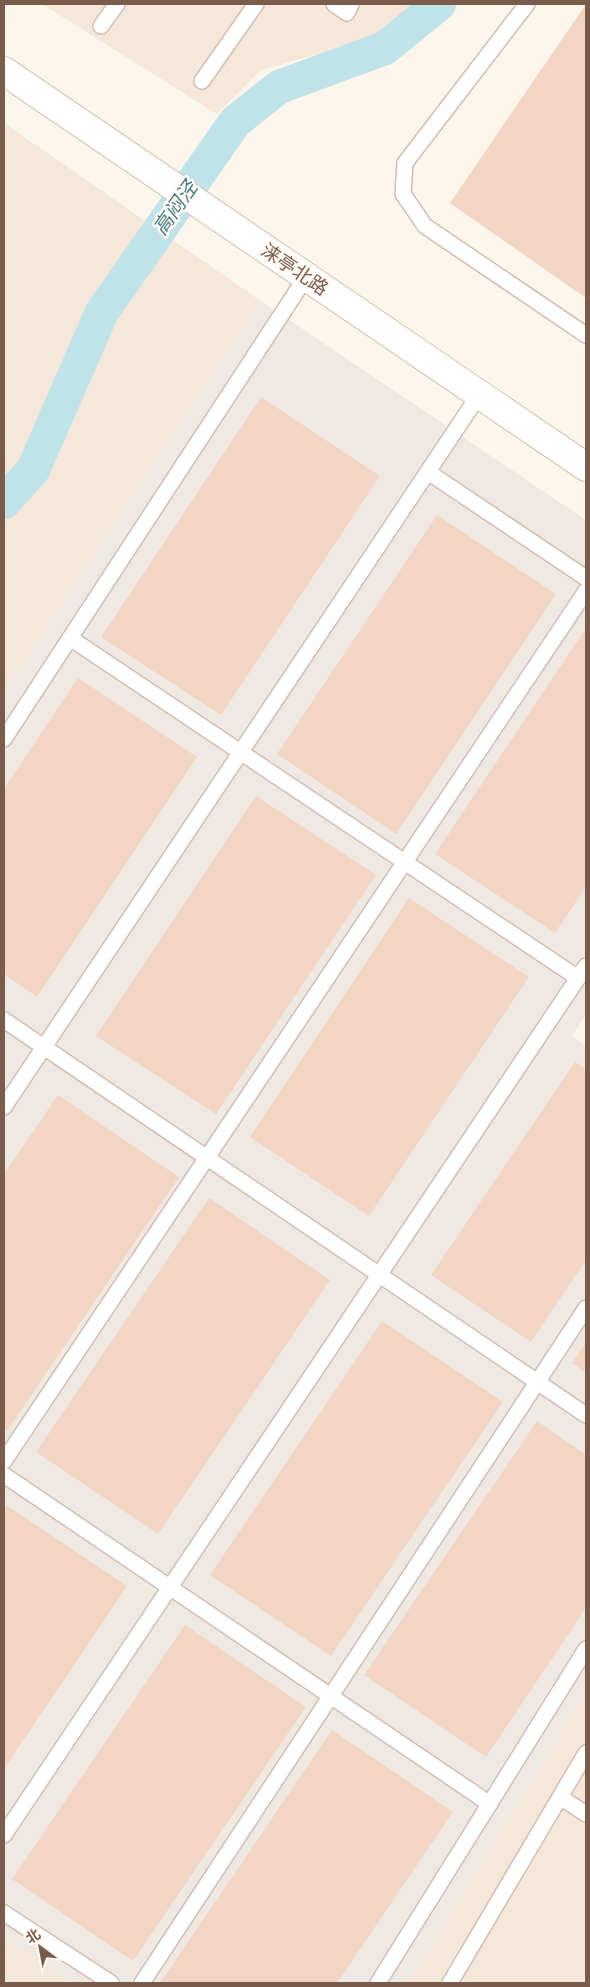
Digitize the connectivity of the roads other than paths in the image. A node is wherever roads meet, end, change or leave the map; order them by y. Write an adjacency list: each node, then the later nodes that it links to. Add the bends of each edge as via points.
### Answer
1 (117, 4): 6 (lane)
2 (256, 4): 8 (lane)
3 (334, 4): 4 (lane, via 347,13)
4 (351, 4)
5 (527, 4): 10 (lane, via 405,163 404,194 425,226)
6 (101, 26)
7 (4, 71): 9 (street, 涞亭北路)
8 (202, 81)
9 (306, 277): 11 (street, 涞亭北路); 16 (lane)
10 (586, 335)
11 (480, 394): 12 (street, 涞亭北路); 13 (lane)
12 (586, 467)
13 (428, 472): 14 (lane); 18 (lane)
14 (586, 578)
15 (586, 591): 19 (lane)
16 (70, 638): 17 (lane); 18 (lane)
17 (4, 739)
18 (240, 752): 19 (lane); 22 (lane)
19 (404, 862): 20 (lane); 24 (lane)
20 (582, 972): 25 (lane)
21 (4, 1020): 22 (lane)
22 (44, 1047): 23 (lane); 24 (lane)
23 (4, 1107)
24 (207, 1158): 25 (lane); 29 (lane)
25 (379, 1274): 27 (lane); 31 (lane)
26 (586, 1308): 27 (lane)
27 (538, 1382): 28 (lane); 33 (lane)
28 (586, 1415)
29 (4, 1461)
30 (4, 1474): 31 (lane)
31 (170, 1587): 33 (lane); 38 (lane)
32 (586, 1650): 36 (lane)
33 (331, 1697): 36 (lane); 41 (lane)
34 (586, 1753): 35 (lane)
35 (560, 1797): 37 (lane); 43 (lane)
36 (490, 1804): 42 (lane)
37 (586, 1814)
38 (4, 1835)
39 (4, 1913): 40 (lane)
40 (111, 1983)
41 (142, 1983)
42 (378, 1983)
43 (450, 1983)

